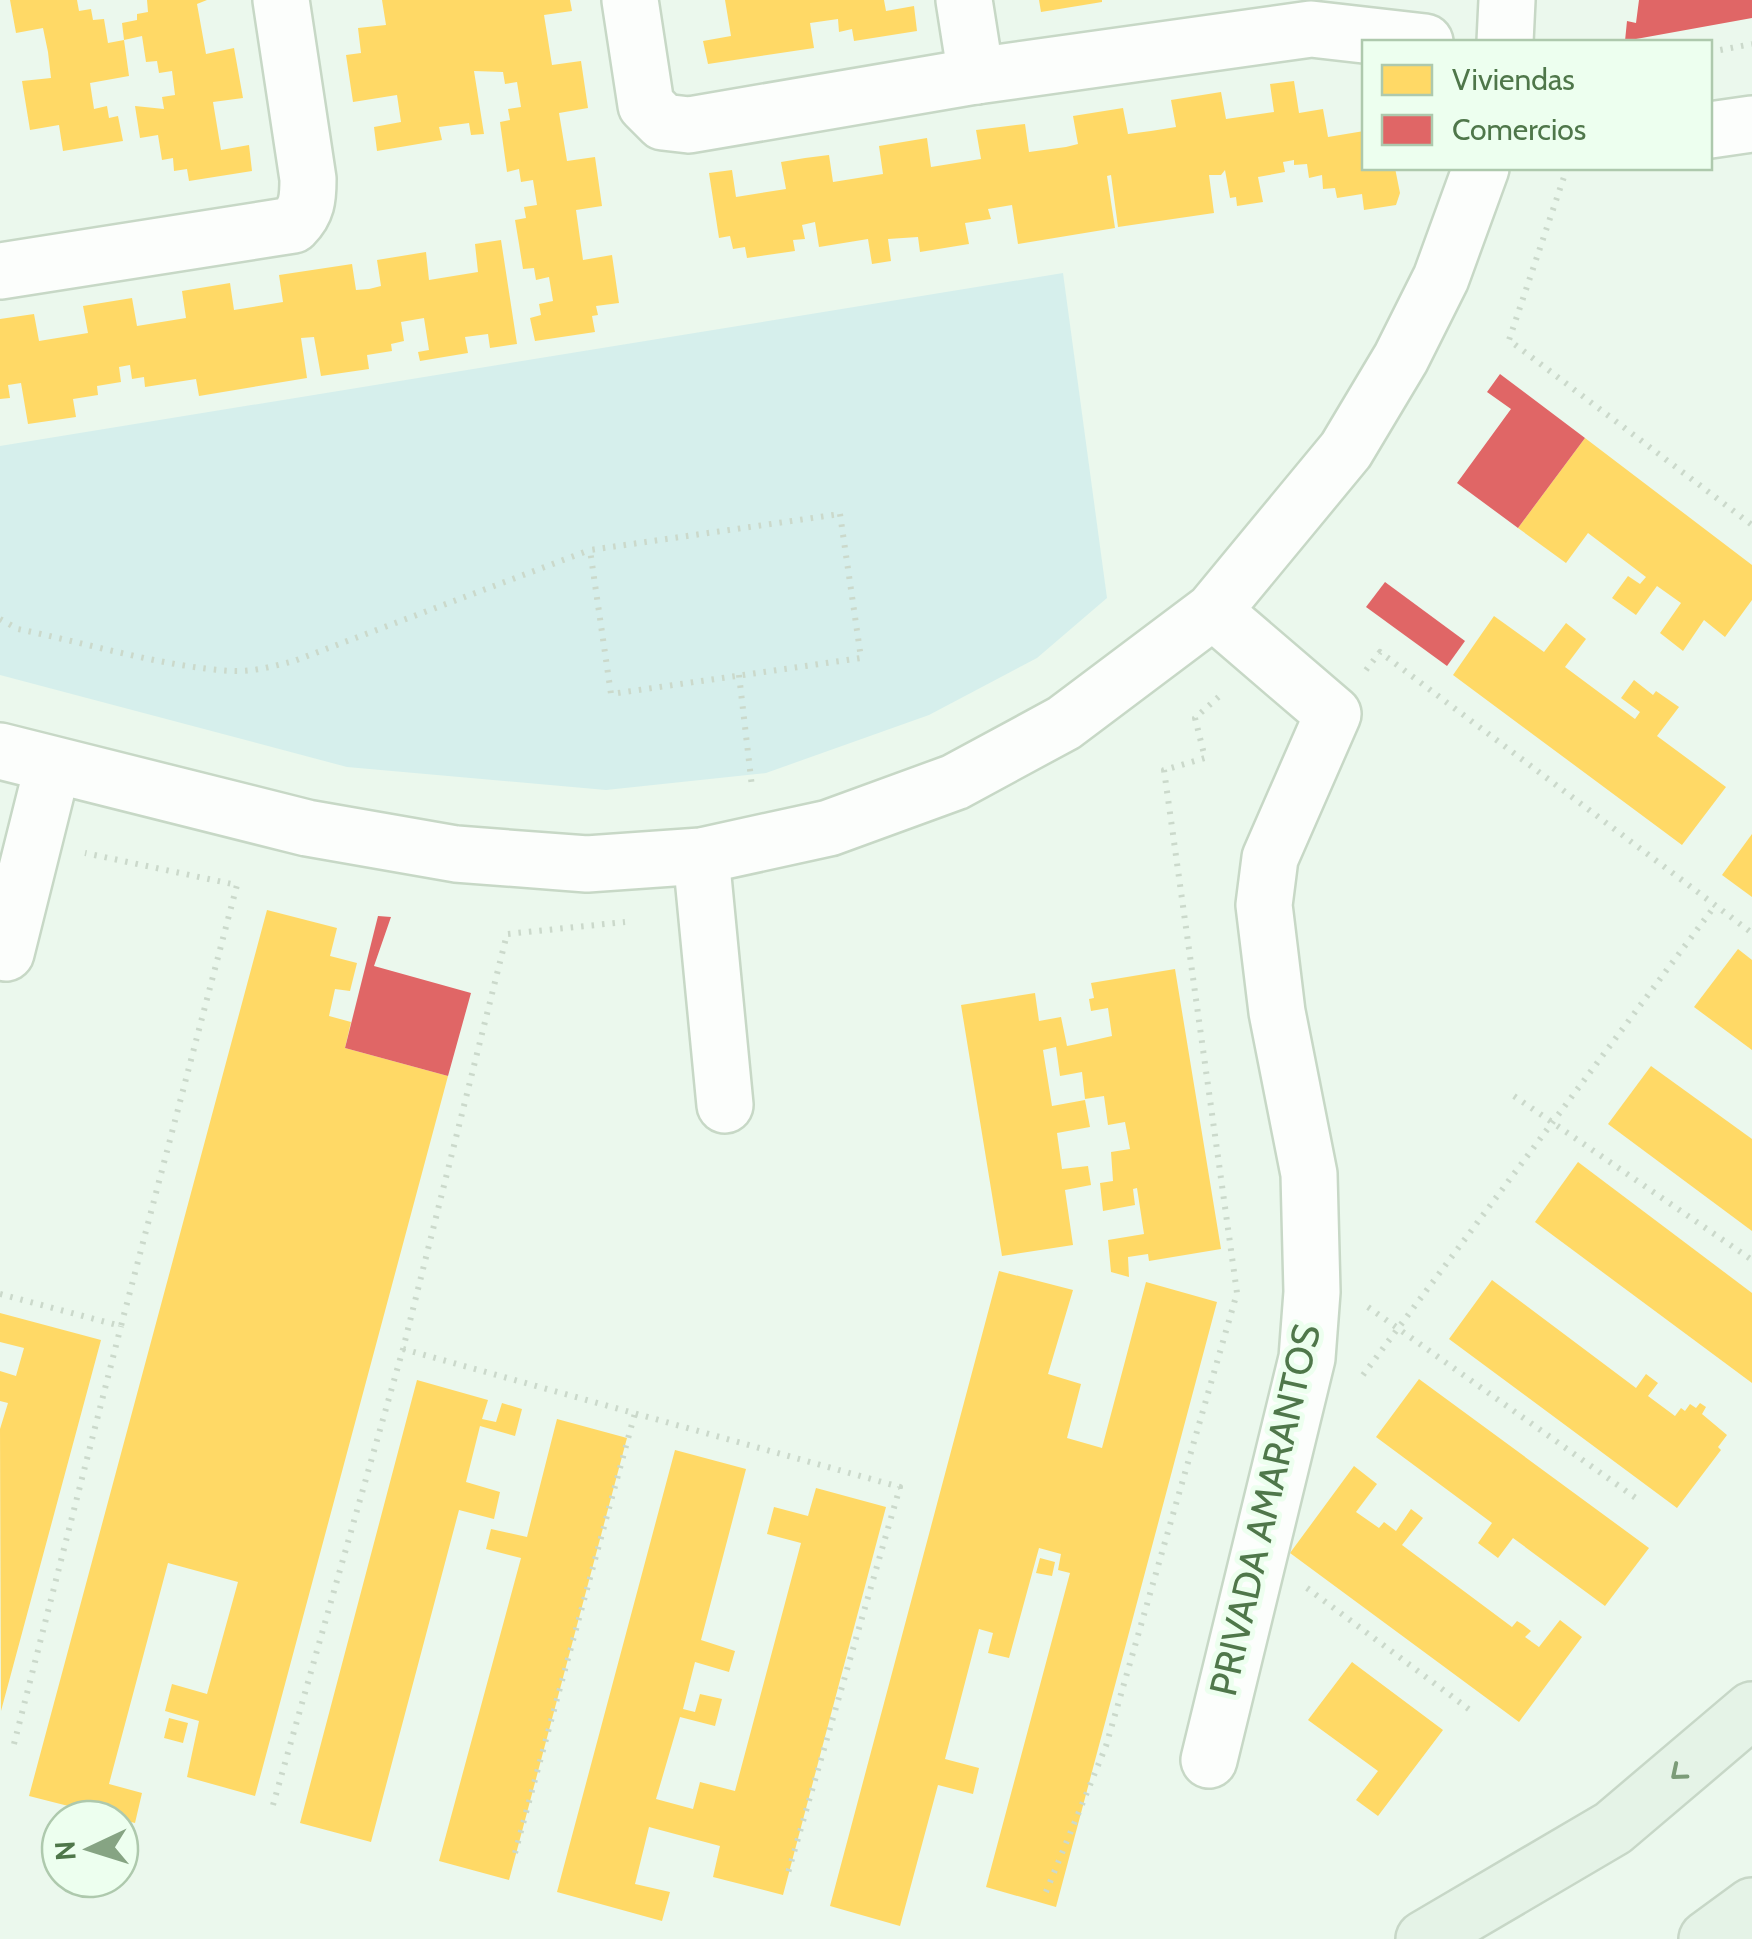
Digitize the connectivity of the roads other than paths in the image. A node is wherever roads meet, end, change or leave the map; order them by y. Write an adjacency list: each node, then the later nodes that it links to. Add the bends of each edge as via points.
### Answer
1 (281, 0): 12 (street, via 308,179 304,214 293,226)
2 (630, 0): 8 (street, via 646,105 663,122 689,126)
3 (964, 0): 8 (street)
4 (1507, 0): 7 (street)
5 (1309, 14): 6 (street); 8 (street)
6 (1417, 40)
7 (1505, 40)
8 (976, 76)
9 (1752, 124): 10 (street)
10 (1712, 130)
11 (1480, 170): 13 (street, via 1440,278 1346,450)
12 (0, 271)
13 (1213, 611): 16 (street, via 1064,723 955,782 829,828); 20 (street, PRIVADA AMARANTOS, via 1332,714 1270,858 1264,905 1309,1174 1307,1358)
14 (0, 751): 15 (street)
15 (52, 764): 16 (street, via 307,828 456,854 587,864); 17 (street)
16 (701, 856): 18 (street)
17 (6, 953)
18 (726, 1105)
19 (1752, 1710): 22 (main road, one-way to 22, via 1613,1828)
20 (1208, 1760)
21 (1752, 1906): 23 (main road)
22 (1424, 1939)
23 (1707, 1939)

